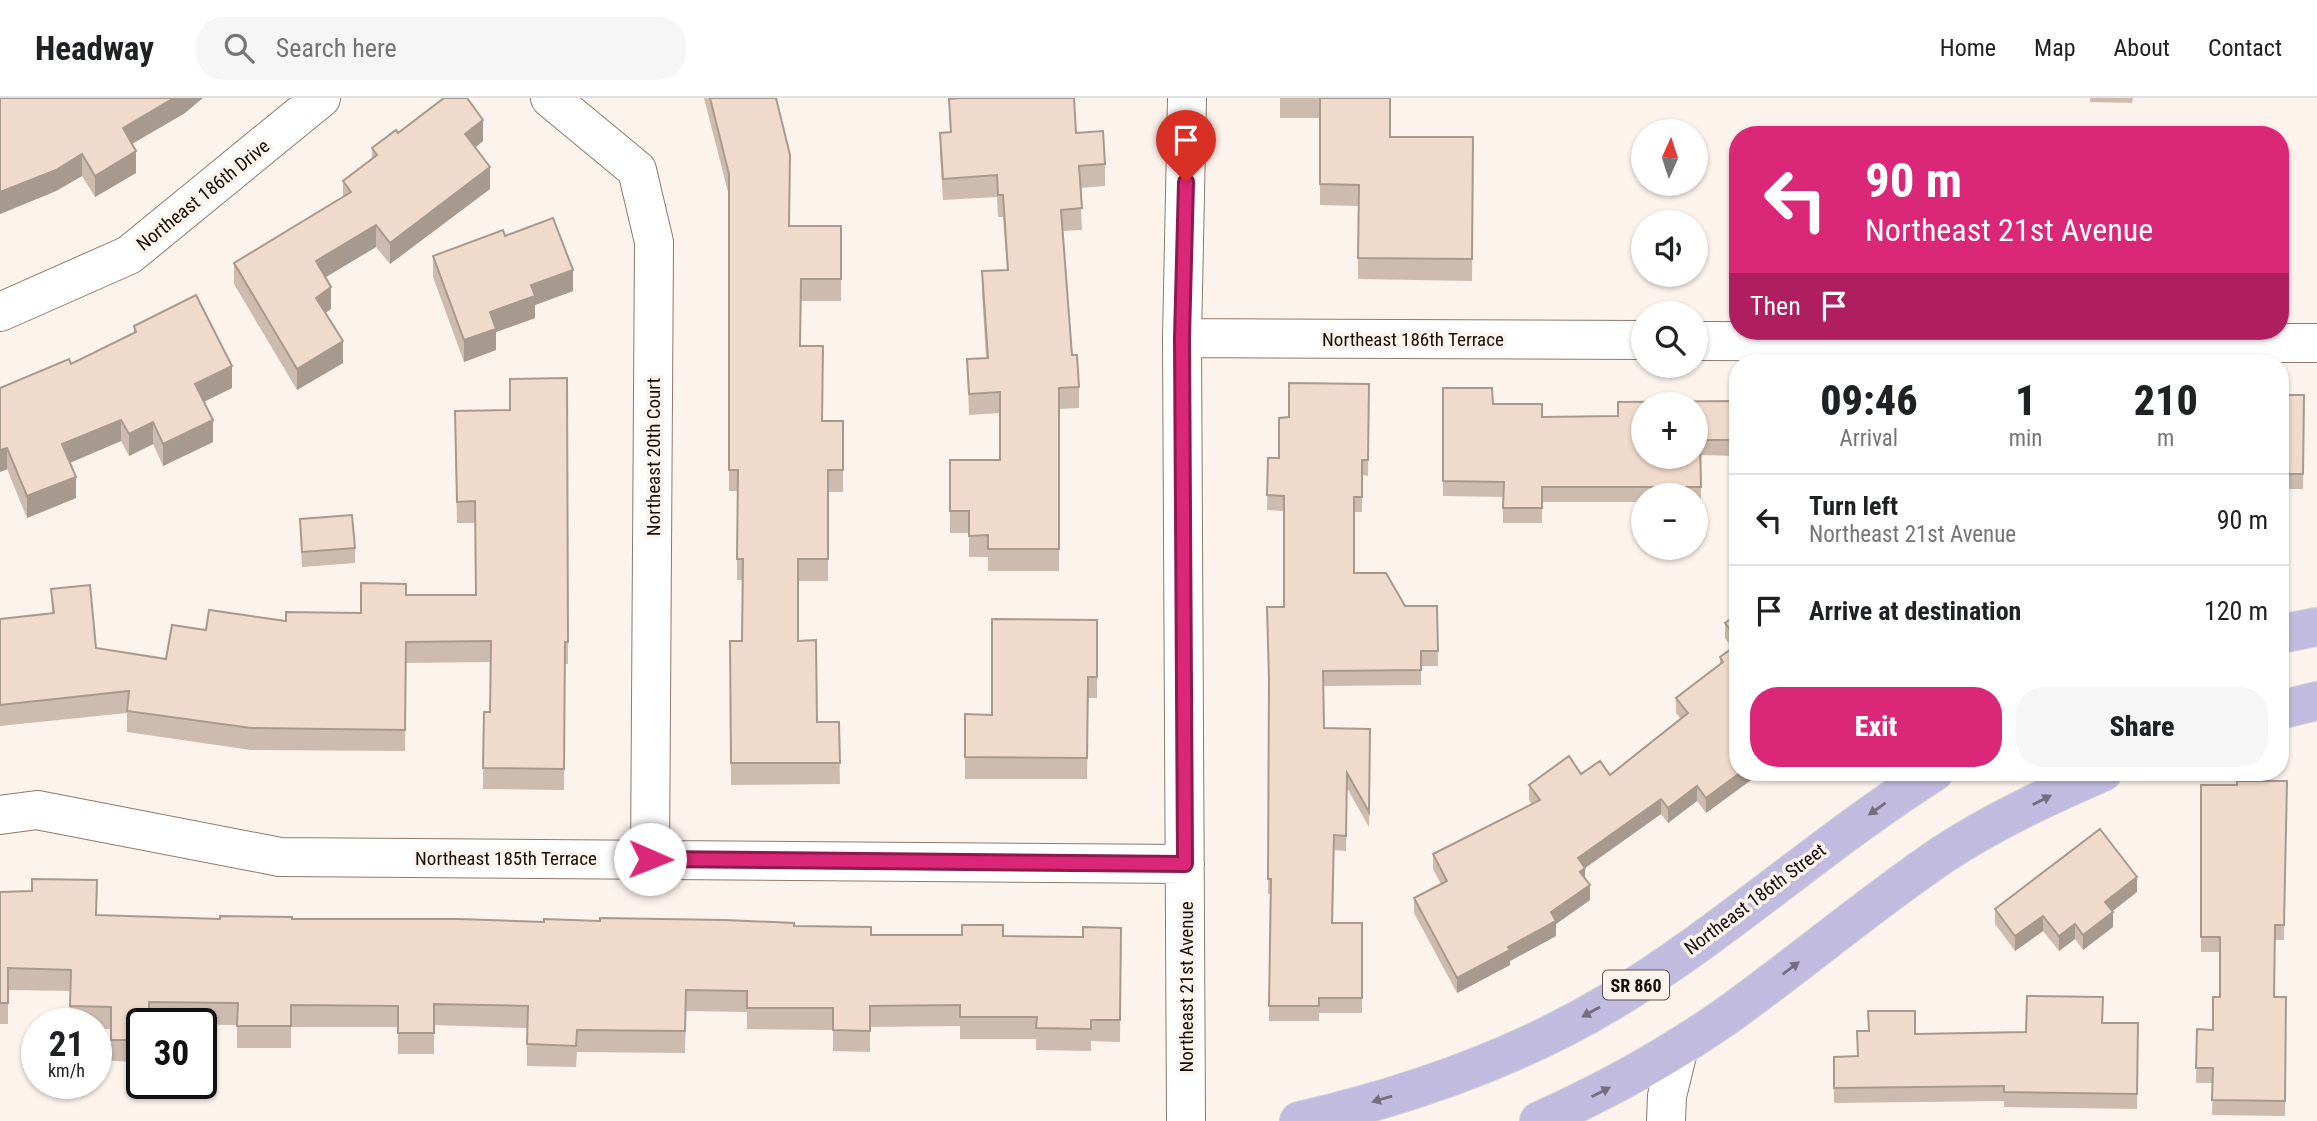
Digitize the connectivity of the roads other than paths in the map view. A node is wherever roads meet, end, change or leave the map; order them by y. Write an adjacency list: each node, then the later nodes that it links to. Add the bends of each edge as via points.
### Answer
1 (321, 98): 4 (street, Northeast 186th Drive, via 129,255)
2 (550, 98): 16 (street, Northeast 20th Court, via 637,170 654,242)
3 (1187, 98): 5 (street, Northeast 21st Avenue)
4 (0, 312)
5 (1182, 338): 6 (street, Northeast 186th Terrace); 17 (street, Northeast 21st Avenue)
6 (1631, 340)
7 (1708, 341): 8 (street)
8 (2317, 344)
9 (2317, 626): 10 (main road)
10 (2289, 632)
11 (2317, 701): 12 (main road)
12 (2289, 708)
13 (1920, 781): 20 (main road, Northeast 186th Street / SR 860, one-way to 20, via 1654,973 1563,1028 1433,1084)
14 (2084, 781): 18 (main road, one-way to 14, via 1943,855)
15 (0, 815): 16 (street, Northeast 185th Terrace, via 37,810 280,857)
16 (650, 859): 17 (street, Northeast 185th Terrace)
17 (1185, 864): 19 (street, Northeast 21st Avenue)
18 (1679, 1047): 21 (main road, one-way to 18, via 1626,1079); 22 (street)
19 (1186, 1121)
20 (1299, 1121)
21 (1539, 1121)
22 (1666, 1121)

